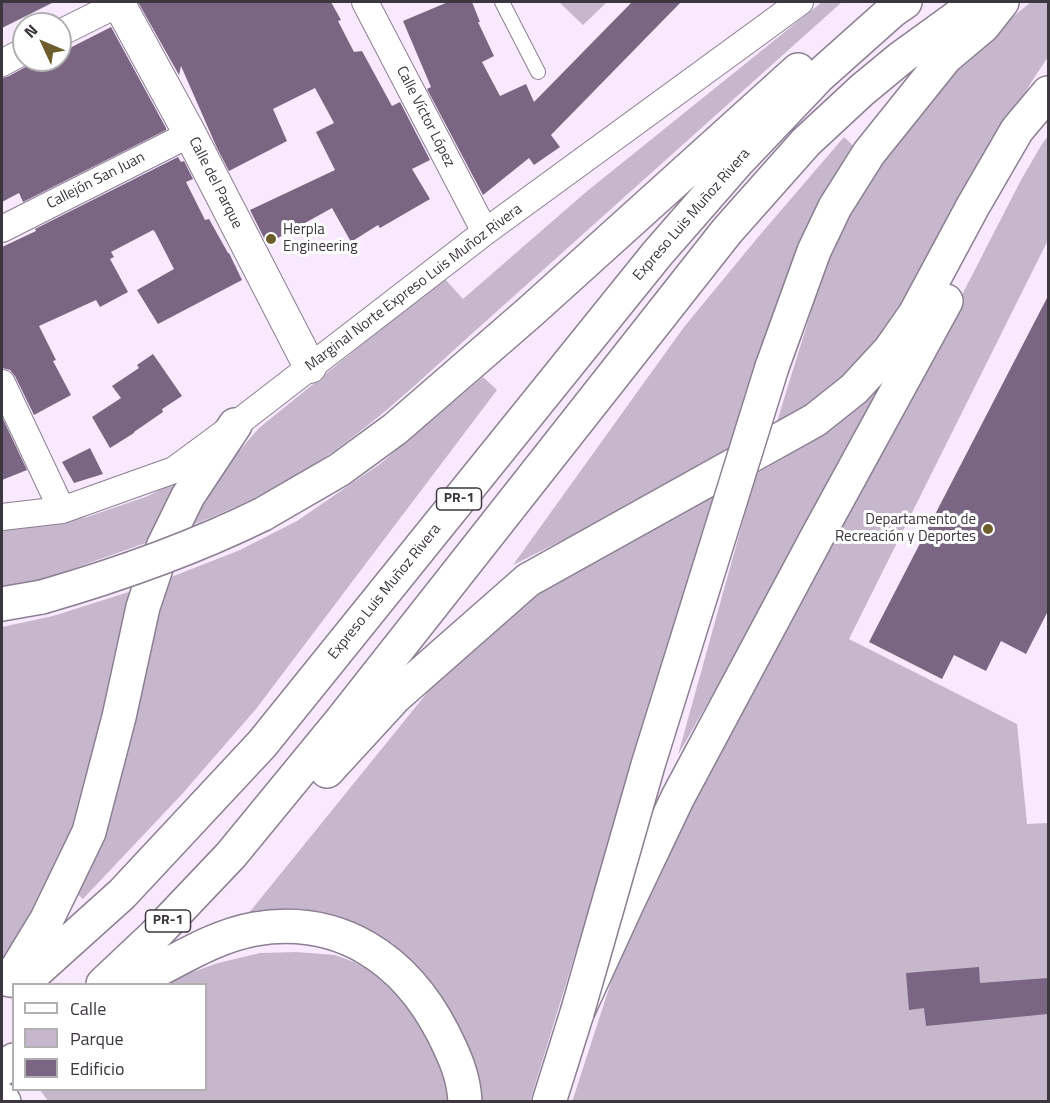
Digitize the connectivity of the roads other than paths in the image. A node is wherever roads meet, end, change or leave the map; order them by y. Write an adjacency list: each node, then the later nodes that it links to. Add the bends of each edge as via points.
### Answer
1 (120, 2): 8 (street); 11 (street, Calle del Parque)
2 (366, 2): 13 (street, Calle Víctor López)
3 (502, 2): 9 (lane)
4 (800, 2): 13 (street, Marginal Norte Expreso Luis Muñoz Rivera)
5 (978, 2): 20 (highway, PR-1, via 902,57 846,105 806,142 727,231)
6 (1002, 2): 25 (highway, bridge, via 983,26 946,57 868,153 814,251 772,368 648,765)
7 (898, 6): 19 (highway, bridge, via 832,40 530,312 395,429 339,470 228,531 136,568 42,597); 21 (highway, Expreso Luis Muñoz Rivera / PR-1, via 818,77 672,237 262,744 122,894)
8 (72, 27)
9 (538, 72)
10 (1048, 93): 20 (highway, via 1017,130 915,314 890,350 854,389 815,420 528,580 395,697 291,810); 25 (highway, bridge, via 986,227 678,797)
11 (190, 134): 12 (street, Callejón San Juan); 14 (street, Calle del Parque)
12 (2, 229)
13 (485, 232): 14 (street, Marginal Norte Expreso Luis Muñoz Rivera)
14 (310, 366): 16 (street, Marginal Norte Expreso Luis Muñoz Rivera)
15 (2, 383): 17 (street)
16 (235, 425): 17 (street, Marginal Norte Expreso Luis Muñoz Rivera, via 174,470); 24 (highway, via 188,496 163,547 144,608 89,831 47,920)
17 (62, 510): 18 (street, Marginal Norte Expreso Luis Muñoz Rivera)
18 (2, 518)
19 (2, 604)
20 (231, 855): 22 (highway, PR-1)
21 (23, 983)
22 (104, 983)
23 (132, 983): 26 (highway, via 200,948 253,929 310,927 335,933 358,942 382,959 424,1000 455,1058)
24 (2, 994)
25 (577, 1013): 27 (highway)
26 (465, 1101)
27 (549, 1101)

